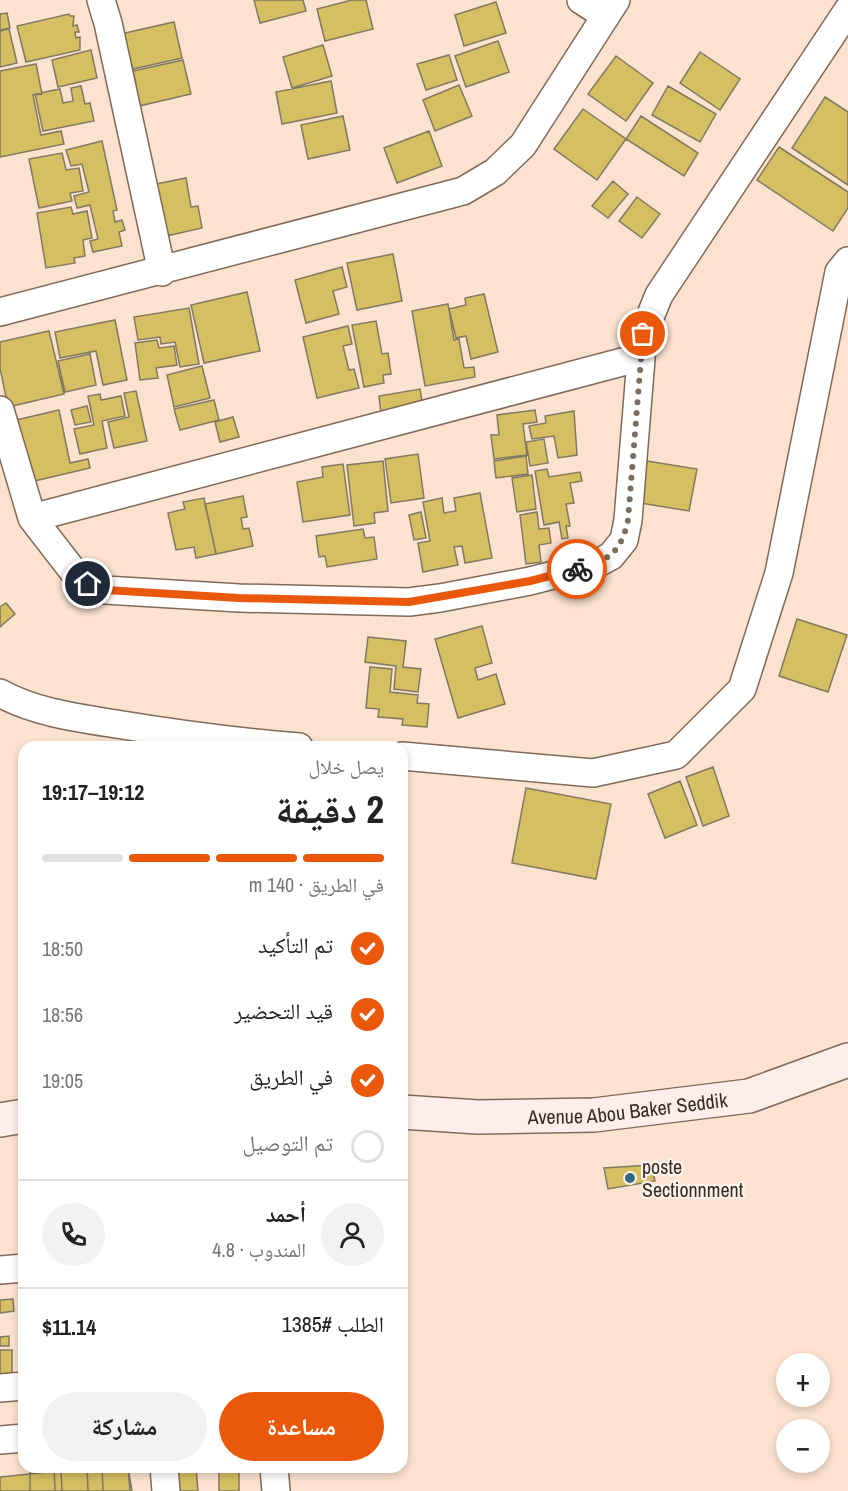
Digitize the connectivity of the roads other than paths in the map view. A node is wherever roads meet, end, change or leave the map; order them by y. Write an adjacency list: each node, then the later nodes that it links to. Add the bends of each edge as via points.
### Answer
1 (101, 0): 6 (street)
2 (581, 0): 3 (street)
3 (611, 8): 6 (street, via 523,145 479,182 463,191)
4 (848, 10): 8 (street, via 659,295 643,334)
5 (848, 261): 13 (street, via 838,272 779,573 742,690 676,755 593,773)
6 (162, 272): 7 (street)
7 (0, 312)
8 (641, 357): 10 (street); 10 (street, via 624,540 611,556 596,564 530,581 409,602 105,590 88,584 73,571)
9 (0, 410): 10 (street)
10 (32, 518)
11 (0, 693): 12 (street, via 12,700 80,718)
12 (229, 741)
13 (408, 757)
14 (848, 1060): 15 (main road, Avenue Abou Baker Seddik, via 749,1096 594,1115 478,1117)
15 (408, 1113)
16 (18, 1117): 17 (main road)
17 (0, 1120)
18 (18, 1268): 19 (street)
19 (0, 1270)
20 (18, 1386): 21 (street)
21 (0, 1388)
22 (18, 1438): 23 (street)
23 (0, 1440)
24 (164, 1473): 26 (street)
25 (274, 1473): 27 (street)
26 (166, 1491)
27 (276, 1491)

